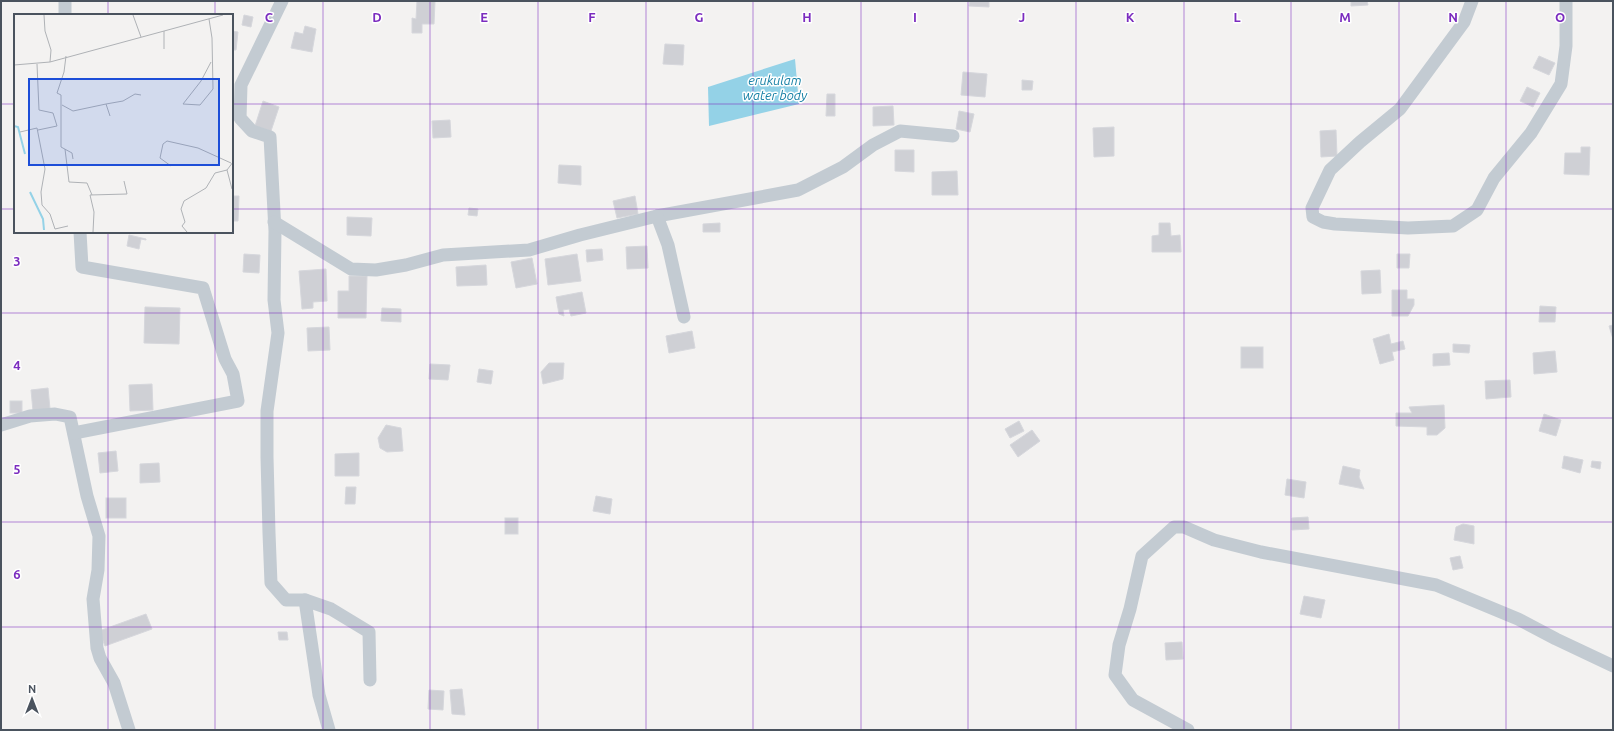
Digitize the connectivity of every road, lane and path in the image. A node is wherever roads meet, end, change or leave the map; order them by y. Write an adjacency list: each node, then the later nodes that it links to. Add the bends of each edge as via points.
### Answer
1 (65, 1): 5 (street)
2 (282, 1): 8 (street, via 240,85 240,118 252,131 270,137)
3 (1472, 1): 4 (street, via 1464,22 1400,109 1330,170 1312,208 1313,217 1335,224 1408,228 1453,226 1477,210 1494,178 1531,133 1561,84 1566,46)
4 (1566, 1)
5 (66, 14)
6 (953, 136): 7 (street, via 900,131 873,144 843,167 798,190)
7 (657, 216): 8 (street, via 529,250 443,255 376,270 351,269); 10 (street, via 668,245)
8 (274, 222): 13 (street, via 274,300 278,333 267,411 272,583 286,600)
9 (80, 233): 12 (street, via 82,267 203,288 225,359 233,374 238,401)
10 (684, 317)
11 (1, 425): 12 (street, via 30,416 55,414 70,417)
12 (74, 433): 16 (street, via 87,496 99,536 98,570 93,599 97,648 114,683)
13 (306, 600): 15 (street, via 331,609 369,632); 17 (street, via 320,695)
14 (1613, 666): 18 (street, via 1518,619 1436,585 1261,552 1214,540 1184,527 1174,527 1142,556 1119,645 1115,675 1133,700)
15 (370, 680)
16 (129, 730)
17 (329, 730)
18 (1188, 730)

